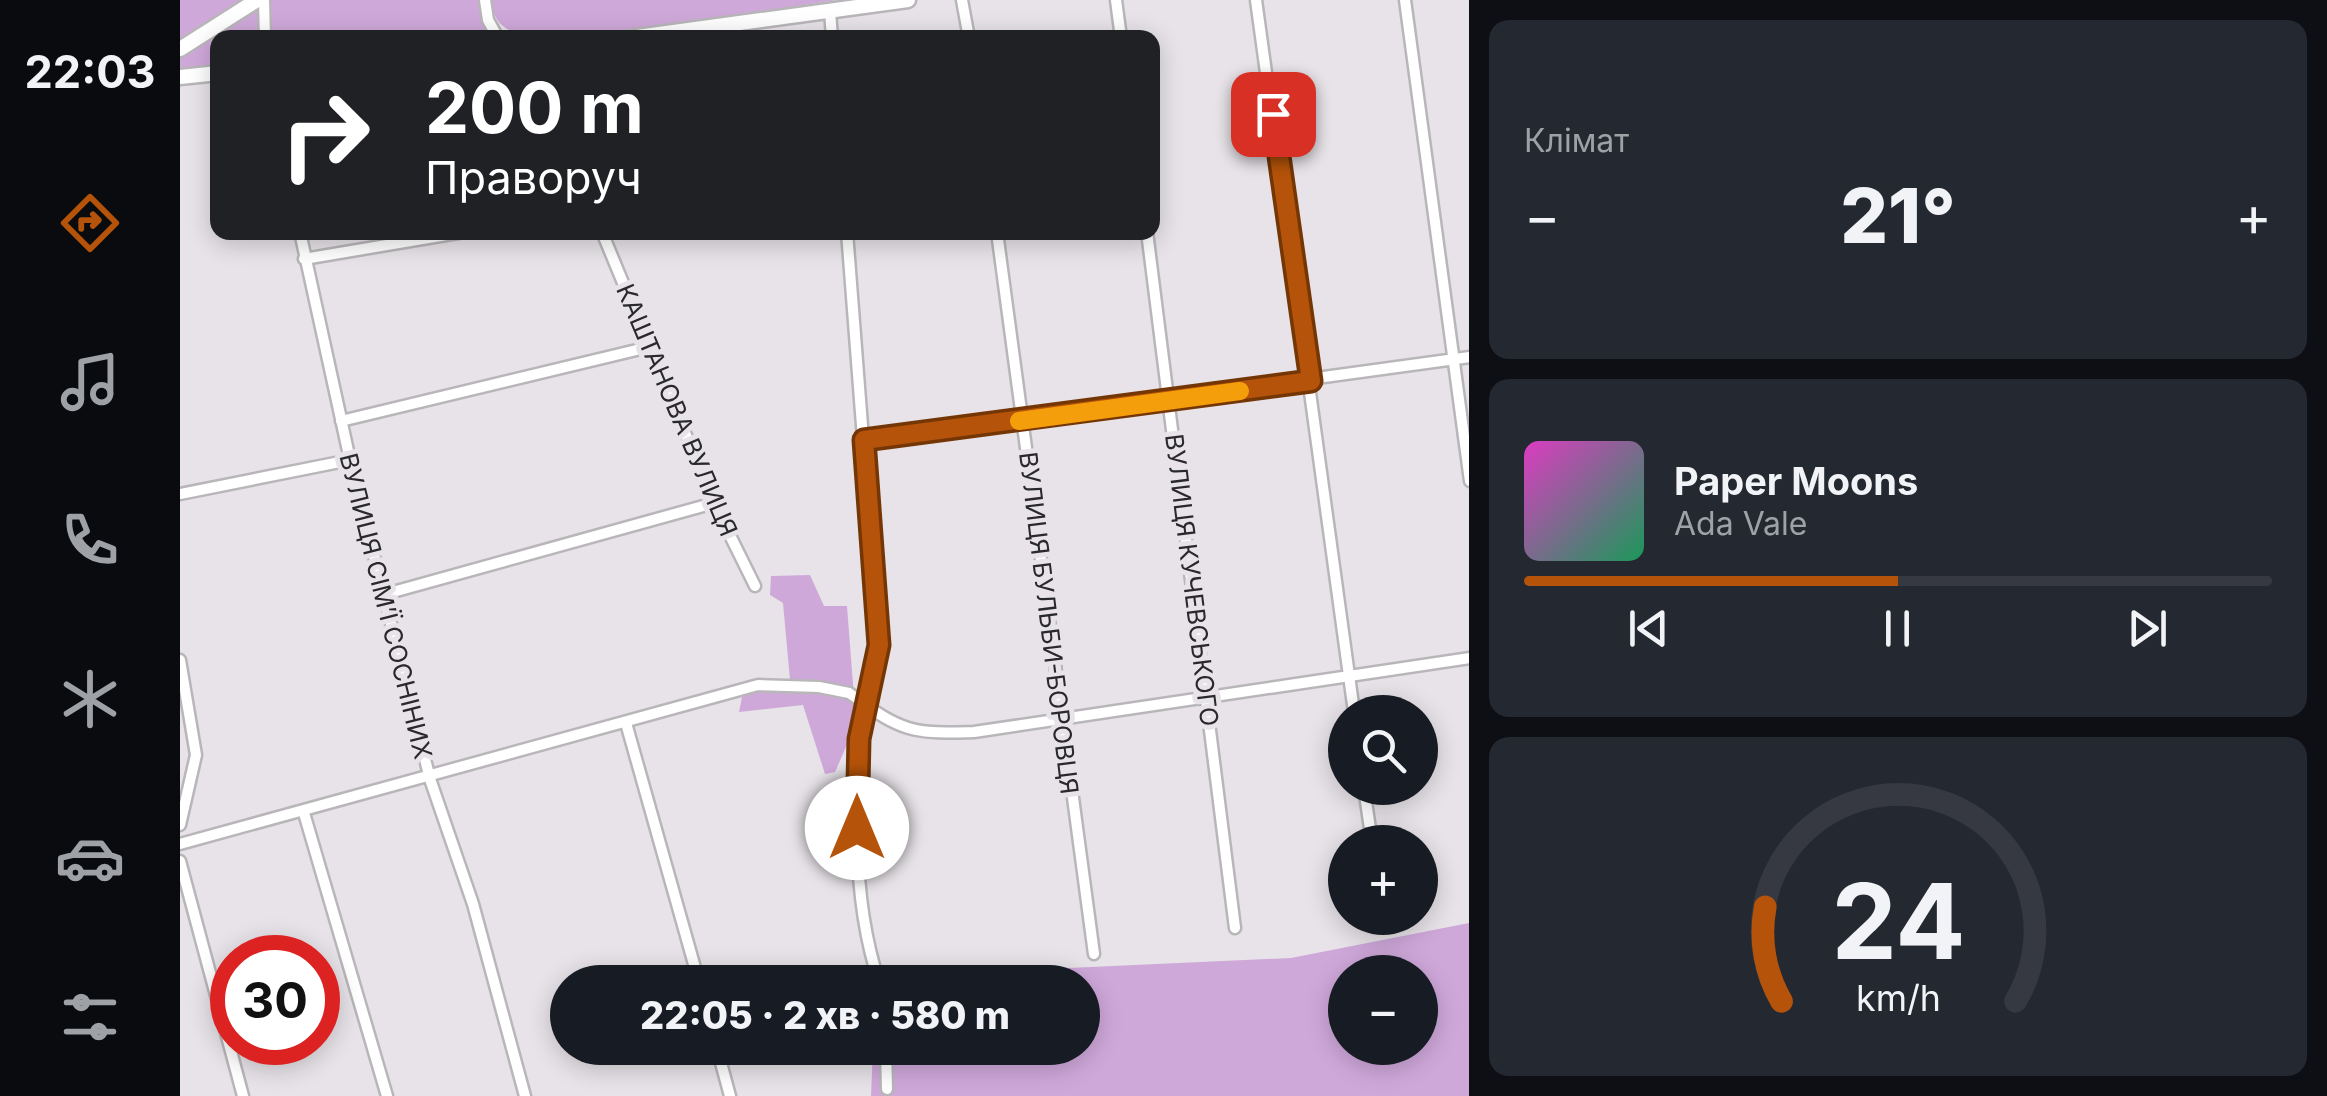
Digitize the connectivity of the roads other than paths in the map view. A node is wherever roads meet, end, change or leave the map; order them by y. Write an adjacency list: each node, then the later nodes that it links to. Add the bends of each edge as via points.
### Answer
1 (260, 0): 9 (street); 10 (street)
2 (485, 0): 11 (street)
3 (908, 0): 8 (street)
4 (962, 0): 14 (street)
5 (1116, 0): 15 (street)
6 (1256, 0): 30 (street)
7 (1405, 0): 29 (street)
8 (830, 11): 12 (street); 13 (street)
9 (211, 30)
10 (265, 30)
11 (494, 30)
12 (689, 30)
13 (831, 30)
14 (968, 30)
15 (1120, 30)
16 (210, 31): 17 (street)
17 (180, 49)
18 (210, 74): 19 (street)
19 (180, 77)
20 (301, 240): 26 (street, ВУЛИЦЯ СІМ’Ї СОСНІНИХ)
21 (418, 240): 26 (street)
22 (605, 240): 27 (street, КАШТАНОВА ВУЛИЦЯ)
23 (848, 240): 34 (street)
24 (997, 240): 32 (street, ВУЛИЦЯ БУЛЬБИ-БОРОВЦЯ)
25 (1148, 240): 31 (street, ВУЛИЦЯ КУЧЕВСЬКОГО)
26 (304, 260): 33 (street, ВУЛИЦЯ СІМ’Ї СОСНІНИХ)
27 (649, 348): 33 (street); 38 (street, КАШТАНОВА ВУЛИЦЯ)
28 (1469, 357): 29 (street)
29 (1453, 360): 30 (street); 36 (street)
30 (1311, 381): 31 (street); 43 (street)
31 (1170, 401): 32 (street); 45 (street, ВУЛИЦЯ КУЧЕВСЬКОГО)
32 (1023, 420): 34 (street); 47 (street, ВУЛИЦЯ БУЛЬБИ-БОРОВЦЯ)
33 (341, 421): 35 (street, ВУЛИЦЯ СІМ’Ї СОСНІНИХ)
34 (864, 440): 46 (street, via 879,645)
35 (350, 460): 37 (street); 40 (street, ВУЛИЦЯ СІМ’Ї СОСНІНИХ)
36 (1469, 474)
37 (180, 494)
38 (714, 502): 39 (street, КАШТАНОВА ВУЛИЦЯ); 40 (street)
39 (755, 586)
40 (382, 595): 49 (street, ВУЛИЦЯ СІМ’Ї СОСНІНИХ)
41 (1469, 658): 43 (street)
42 (180, 660): 51 (street, via 196,756)
43 (1349, 678): 44 (street); 45 (street)
44 (1352, 695)
45 (1206, 696): 47 (street); 54 (street, ВУЛИЦЯ КУЧЕВСЬКОГО)
46 (865, 704): 47 (street, via 906,730 974,732); 48 (street, via 819,687 758,685); 57 (street, via 857,828)
47 (1061, 716): 55 (street, ВУЛИЦЯ БУЛЬБИ-БОРОВЦЯ)
48 (626, 723): 49 (street, ВУЛИЦЯ СІМ’Ї СОСНІНИХ); 56 (street)
49 (430, 779): 50 (street); 63 (street, via 473,904)
50 (304, 812): 52 (street); 62 (street)
51 (180, 825)
52 (180, 844)
53 (180, 862): 61 (street)
54 (1235, 928)
55 (1094, 954)
56 (694, 965)
57 (874, 965)
58 (722, 1065): 64 (street)
59 (886, 1065): 60 (street)
60 (887, 1089)
61 (242, 1096)
62 (387, 1096)
63 (525, 1096)
64 (730, 1096)

